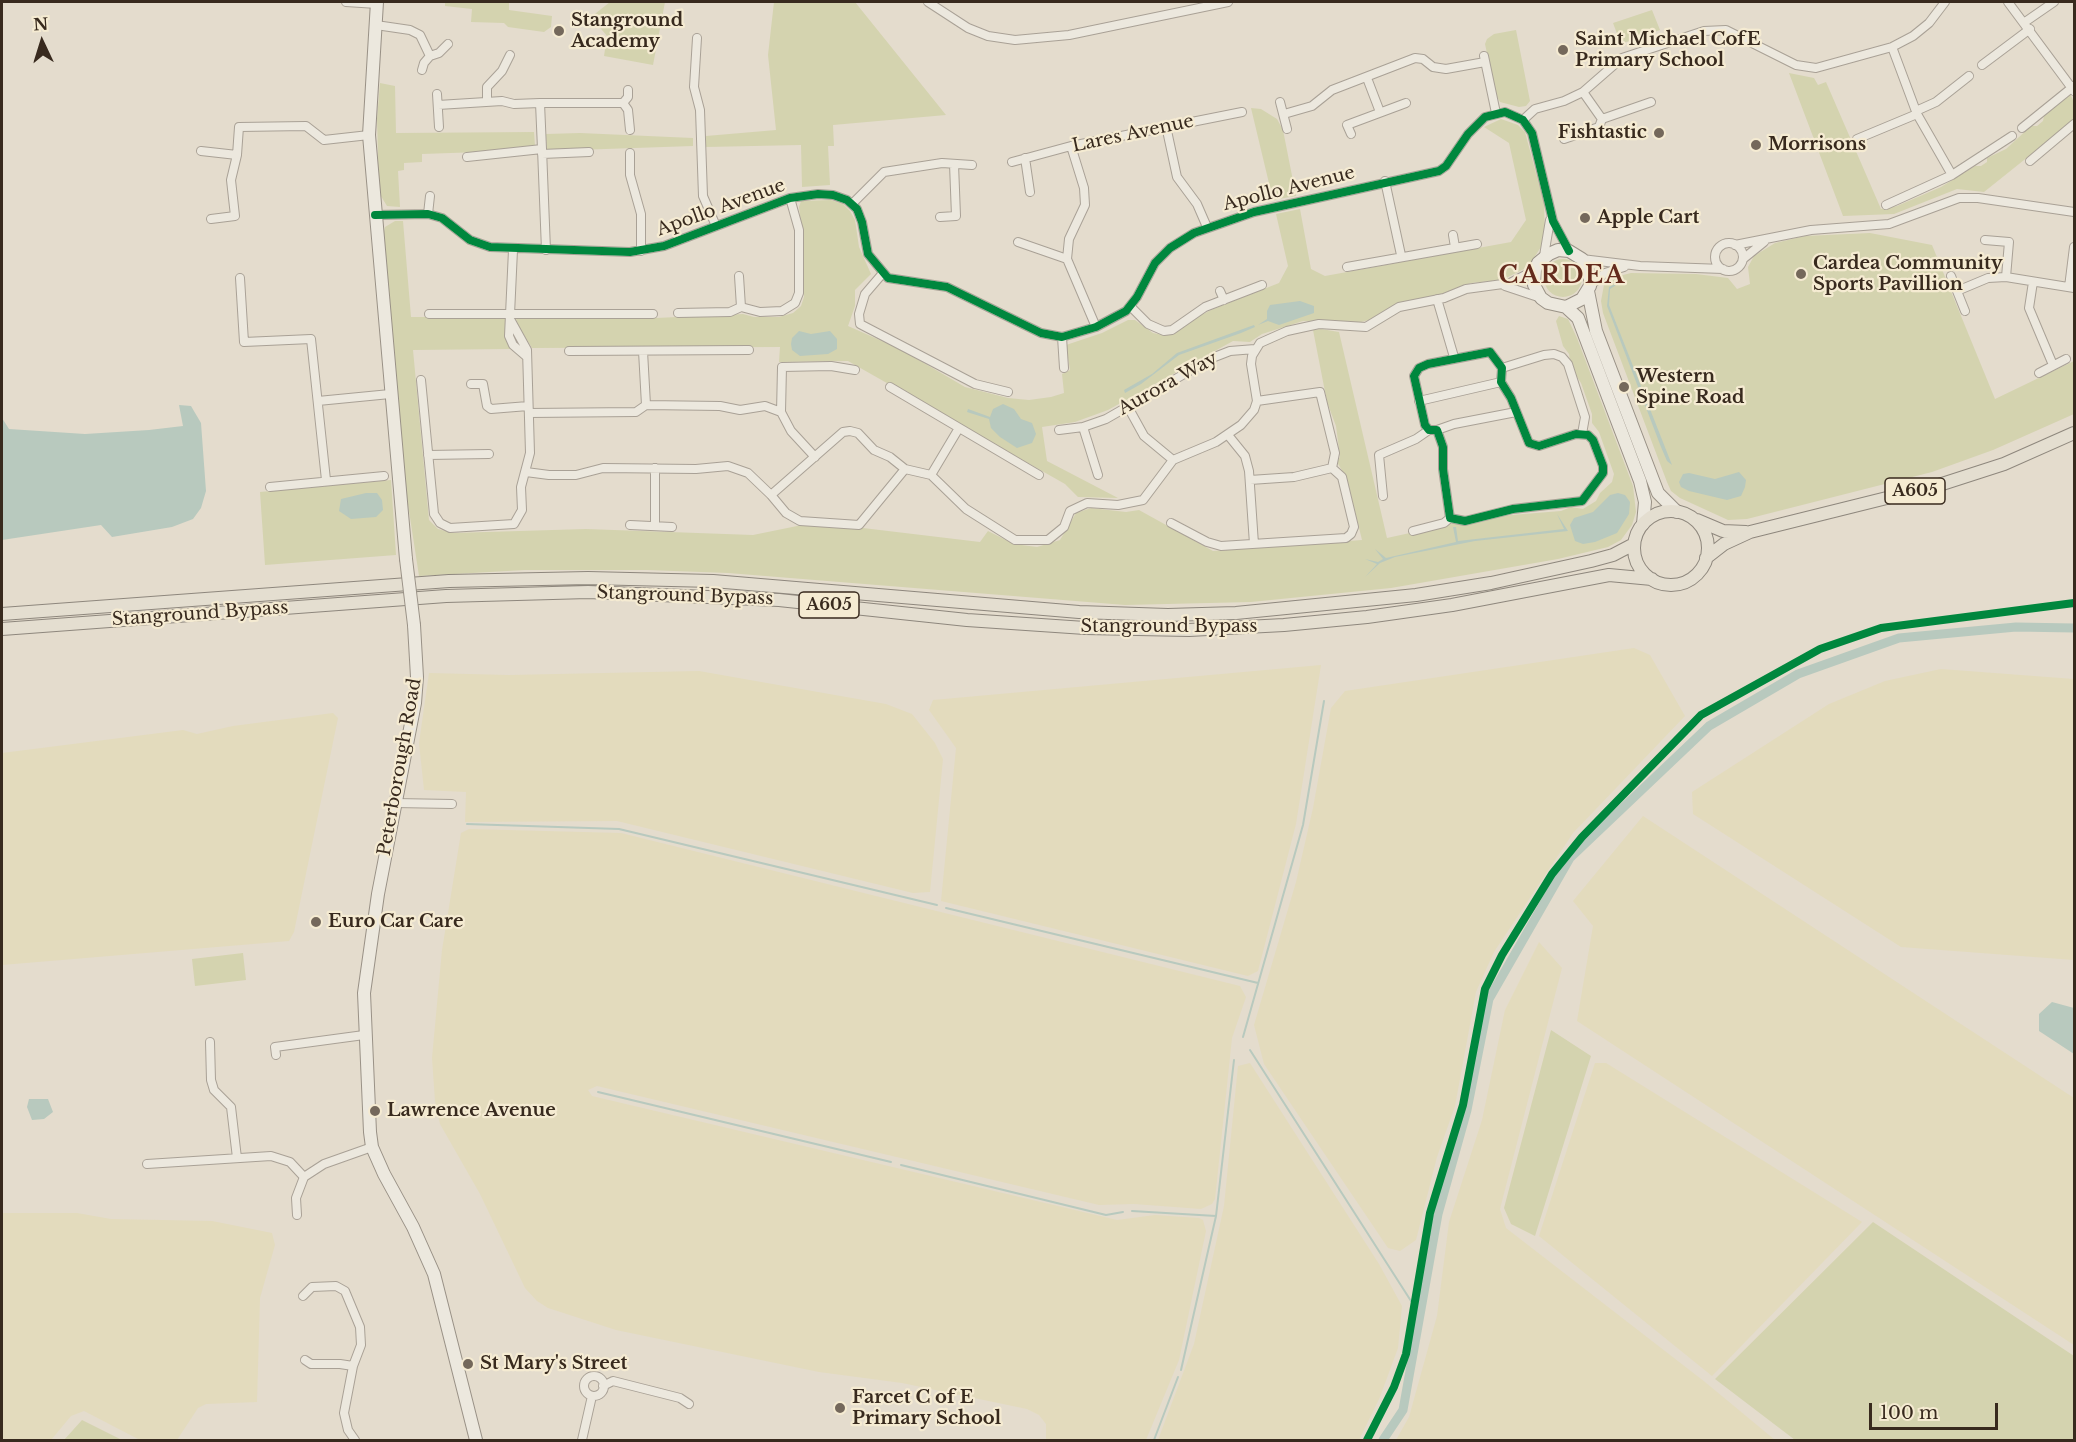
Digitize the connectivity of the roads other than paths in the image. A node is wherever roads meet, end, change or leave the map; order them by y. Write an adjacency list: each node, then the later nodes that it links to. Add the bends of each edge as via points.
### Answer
1 (346, 2): 7 (street)
2 (928, 2): 3 (street, via 968,28 1015,40 1069,35)
3 (1228, 2)
4 (1945, 2): 12 (street, via 1929,23)
5 (2008, 2): 9 (street)
6 (2054, 2): 9 (street)
7 (377, 3): 8 (main road, Peterborough Road)
8 (376, 25): 13 (street, via 420,34); 44 (main road, Peterborough Road)
9 (2027, 26): 15 (street); 19 (street)
10 (697, 38): 73 (street, via 694,87 700,111 703,196)
11 (448, 45): 13 (street)
12 (1892, 46): 21 (street, via 1832,65 1806,68 1736,33 1714,30 1622,58); 32 (street)
13 (430, 56): 16 (street)
14 (510, 56): 23 (street, via 487,87)
15 (1983, 65)
16 (422, 70)
17 (1969, 76): 32 (street)
18 (1368, 78): 31 (street); 33 (street, via 1415,58 1446,69 1485,59); 34 (street, via 1332,90 1312,106)
19 (2074, 88): 40 (street)
20 (628, 90): 27 (street)
21 (1583, 92): 35 (street); 36 (street, via 1535,109)
22 (437, 94): 29 (street)
23 (487, 102): 26 (street); 29 (street)
24 (1280, 102): 34 (street)
25 (1651, 102): 35 (street)
26 (540, 103): 27 (street); 50 (street)
27 (623, 103): 42 (street, via 628,110)
28 (1406, 103): 31 (street)
29 (438, 105): 39 (street)
30 (1242, 112): 38 (street, Lares Avenue)
31 (1380, 112): 43 (street, via 1347,125)
32 (1917, 112): 47 (street); 60 (street)
33 (1496, 113): 36 (street, via 1512,114); 61 (street, Apollo Avenue, via 1479,123 1439,171)
34 (1284, 114): 41 (street)
35 (1602, 119): 46 (street, via 1599,127)
36 (1523, 120): 67 (street, via 1536,145)
37 (2074, 124): 56 (street)
38 (1166, 126): 48 (street, Lares Avenue); 74 (street, via 1177,177 1197,204)
39 (439, 127)
40 (2022, 128)
41 (1287, 129)
42 (630, 130)
43 (1351, 134)
44 (369, 135): 53 (street, via 324,140 306,126 238,127); 70 (main road, Peterborough Road)
45 (2012, 136): 60 (street)
46 (1564, 139)
47 (1857, 140)
48 (1071, 146): 55 (street, Lares Avenue); 91 (street, via 1085,205 1069,239)
49 (201, 151): 53 (street)
50 (542, 151): 51 (street); 54 (street); 84 (street)
51 (589, 152)
52 (630, 153): 85 (street, via 630,176 641,214)
53 (237, 155): 72 (street, via 231,180 235,216)
54 (466, 157)
55 (1025, 158): 57 (street, Lares Avenue); 62 (street)
56 (2030, 161)
57 (1012, 162)
58 (954, 164): 59 (street); 65 (street, via 884,172); 71 (street, via 956,216)
59 (972, 165)
60 (1952, 175): 66 (street)
61 (1385, 180): 74 (street, Apollo Avenue); 88 (street)
62 (1030, 192)
63 (430, 196): 69 (street)
64 (790, 198): 65 (street, Apollo Avenue, via 833,195); 73 (street, Apollo Avenue); 114 (street, via 799,230 799,293 795,303 782,310 760,312)
65 (852, 204): 98 (street, via 860,215 868,254)
66 (1886, 205)
67 (1550, 210): 86 (street, via 1556,231); 89 (street)
68 (2074, 212): 76 (street, via 1959,198 1889,224 1812,230)
69 (428, 214): 70 (street, Apollo Avenue); 83 (street, Apollo Avenue, via 442,218 470,240 490,248)
70 (375, 215): 139 (main road, Peterborough Road)
71 (940, 217)
72 (211, 219)
73 (716, 226): 85 (street, Apollo Avenue)
74 (1207, 227): 113 (street, Apollo Avenue, via 1155,262)
75 (1453, 235): 81 (street)
76 (1770, 239): 80 (street); 92 (street)
77 (1985, 240): 101 (street, via 2009,242)
78 (1018, 242): 91 (street)
79 (1477, 244): 81 (street)
80 (1735, 244): 87 (street, via 1722,246); 92 (street)
81 (1455, 247): 88 (street)
82 (2074, 248): 107 (street)
83 (513, 250): 84 (street, Apollo Avenue); 120 (street)
84 (546, 250): 85 (street, Apollo Avenue)
85 (641, 251)
86 (1569, 251): 89 (main road, via 1553,251); 90 (main road)
87 (1716, 253): 95 (street, via 1702,264); 96 (street)
88 (1401, 255): 94 (street, via 1364,259)
89 (1544, 256): 97 (main road)
90 (1582, 258): 93 (street); 106 (main road, via 1588,267)
91 (1067, 259): 121 (street)
92 (1743, 259): 96 (street, via 1735,269)
93 (1640, 266): 95 (street); 106 (street, via 1616,268)
94 (1347, 267)
95 (1688, 267): 96 (street)
96 (1723, 269)
97 (1535, 270): 105 (street, via 1518,280); 110 (main road, via 1534,285)
98 (883, 273): 122 (street, via 898,282 947,287 1041,333); 138 (street, via 865,294 859,314 861,324 957,376)
99 (739, 276): 114 (street)
100 (1951, 276): 109 (street)
101 (2006, 277): 103 (street); 109 (street, via 1988,278)
102 (240, 278): 140 (street, via 244,342 311,339)
103 (2033, 282): 107 (street); 129 (street, via 2029,308)
104 (1262, 285): 112 (street)
105 (1496, 285): 110 (street); 111 (street)
106 (1589, 288): 115 (main road, via 1582,299); 172 (main road, via 1596,331 1658,493)
107 (2072, 288)
108 (1220, 291): 112 (street)
109 (1958, 291): 116 (street)
110 (1541, 298): 115 (main road)
111 (1437, 299): 123 (street, via 1399,307 1366,327 1305,326 1270,337); 127 (street)
112 (1224, 300): 113 (street, via 1164,332 1148,324)
113 (1130, 306): 121 (street, Apollo Avenue)
114 (741, 307): 117 (street, via 730,312)
115 (1566, 307): 176 (main road, via 1578,318 1640,481 1645,502)
116 (1965, 311)
117 (678, 313)
118 (429, 314): 120 (street)
119 (653, 314): 120 (street, via 591,310)
120 (511, 318): 145 (street, via 516,334 525,344)
121 (1096, 327): 122 (street, Apollo Avenue)
122 (1062, 337): 130 (street)
123 (1255, 349): 141 (street, via 1251,364); 144 (street, Aurora Way, via 1230,351 1212,358)
124 (749, 350): 126 (street)
125 (569, 351): 126 (street)
126 (643, 351): 143 (street)
127 (1454, 357): 131 (street, via 1491,352); 142 (street, via 1419,369 1414,376)
128 (2067, 359): 129 (street)
129 (2053, 365): 133 (street)
130 (1065, 368)
131 (1502, 368): 135 (street); 153 (street, via 1544,355 1562,357 1582,407)
132 (855, 370): 146 (street, via 831,366 782,367)
133 (2039, 373)
134 (421, 380): 156 (street)
135 (1500, 382): 142 (street); 147 (street)
136 (471, 384): 145 (street, via 483,384 491,409)
137 (890, 387): 149 (street)
138 (1008, 392)
139 (390, 394): 140 (street); 188 (main road, Peterborough Road, bridge, via 417,677)
140 (318, 401): 167 (street)
141 (1257, 401): 154 (street, via 1249,417); 160 (street, via 1320,392 1335,453)
142 (1419, 401): 151 (street)
143 (646, 405): 145 (street, via 636,412); 146 (street, via 740,410 765,406)
144 (1128, 407): 148 (street, Aurora Way); 158 (street, via 1144,436)
145 (529, 410): 162 (street, via 530,453)
146 (781, 412): 157 (street, via 791,431)
147 (1516, 412): 151 (street); 153 (street, via 1529,443 1539,446)
148 (1083, 427): 150 (street, Aurora Way); 165 (street)
149 (959, 428): 163 (street); 164 (street)
150 (1059, 430)
151 (1433, 430): 171 (street, via 1379,455); 173 (street, via 1443,447)
152 (2074, 433): 181 (main road, A605, via 2004,464 1939,485)
153 (1582, 434): 173 (street, via 1593,440 1603,466 1582,501 1513,509 1466,521)
154 (1228, 435): 158 (street); 168 (street, via 1245,456)
155 (489, 454): 156 (street)
156 (428, 455): 162 (street, via 434,514 450,528 514,524 522,510)
157 (815, 457): 161 (street, via 843,432 850,431); 170 (street)
158 (1173, 460): 163 (street, via 1143,500 1118,506 1087,503 1070,511 1064,527 1048,540 1015,540 966,509)
159 (655, 468): 162 (street, via 603,468 549,476); 170 (street, via 728,466 748,473); 178 (street)
160 (1332, 468): 168 (street, via 1294,477); 182 (street, via 1342,477 1354,527 1351,534 1346,538)
161 (905, 469): 163 (street); 170 (street, via 859,525 800,521 786,513)
162 (525, 472)
163 (931, 475)
164 (1039, 475)
165 (1098, 475)
166 (384, 476): 167 (street)
167 (326, 480): 169 (street)
168 (1250, 480): 182 (street)
169 (270, 487)
170 (771, 495)
171 (1383, 496)
172 (1677, 512): 174 (main road); 176 (main road, via 1658,514)
173 (1449, 518): 180 (street, via 1444,523)
174 (1694, 519): 181 (main road, A605, via 1723,531); 184 (main road, via 1706,537)
175 (1171, 524): 182 (street, via 1207,542)
176 (1643, 524): 183 (main road)
177 (630, 525): 178 (street)
178 (655, 526): 179 (street)
179 (672, 527)
180 (1413, 531)
181 (1750, 532): 184 (main road, A605)
182 (1254, 544)
183 (1634, 544): 185 (main road, via 1638,564); 186 (main road, Stanground Bypass / A605, via 1591,561 1491,582 1416,595 1236,614 1079,612 713,581 576,578 437,582)
184 (1706, 558): 185 (main road, via 1698,573 1684,582 1668,584)
185 (1652, 579): 187 (main road, Stanground Bypass / A605, via 1609,575 1367,617 1189,630 1085,628 779,600 588,592 446,596)
186 (2, 614)
187 (2, 629)
188 (396, 802): 189 (street); 190 (main road, Peterborough Road, via 369,945)
189 (452, 804)
190 (364, 1035): 192 (street, via 275,1047); 193 (main road, Peterborough Road)
191 (210, 1042): 194 (street, via 211,1080 214,1090 231,1107)
192 (276, 1055)
193 (372, 1147): 196 (street, via 324,1164); 205 (main road, Peterborough Road, via 434,1274)
194 (237, 1158): 195 (street); 196 (street, via 281,1157)
195 (147, 1164)
196 (304, 1177): 197 (street, via 296,1198)
197 (297, 1215)
198 (303, 1296): 200 (street, via 312,1287 336,1286 345,1291 360,1327 361,1345)
199 (306, 1360): 200 (street, via 311,1364)
200 (353, 1366): 204 (street, via 344,1413 345,1431)
201 (603, 1386): 202 (street, via 601,1392); 202 (street, via 596,1377 587,1379 585,1390); 203 (street, via 613,1382 680,1398)
202 (592, 1396): 206 (street)
203 (688, 1404)
204 (355, 1440)
205 (476, 1440)
206 (582, 1440)

